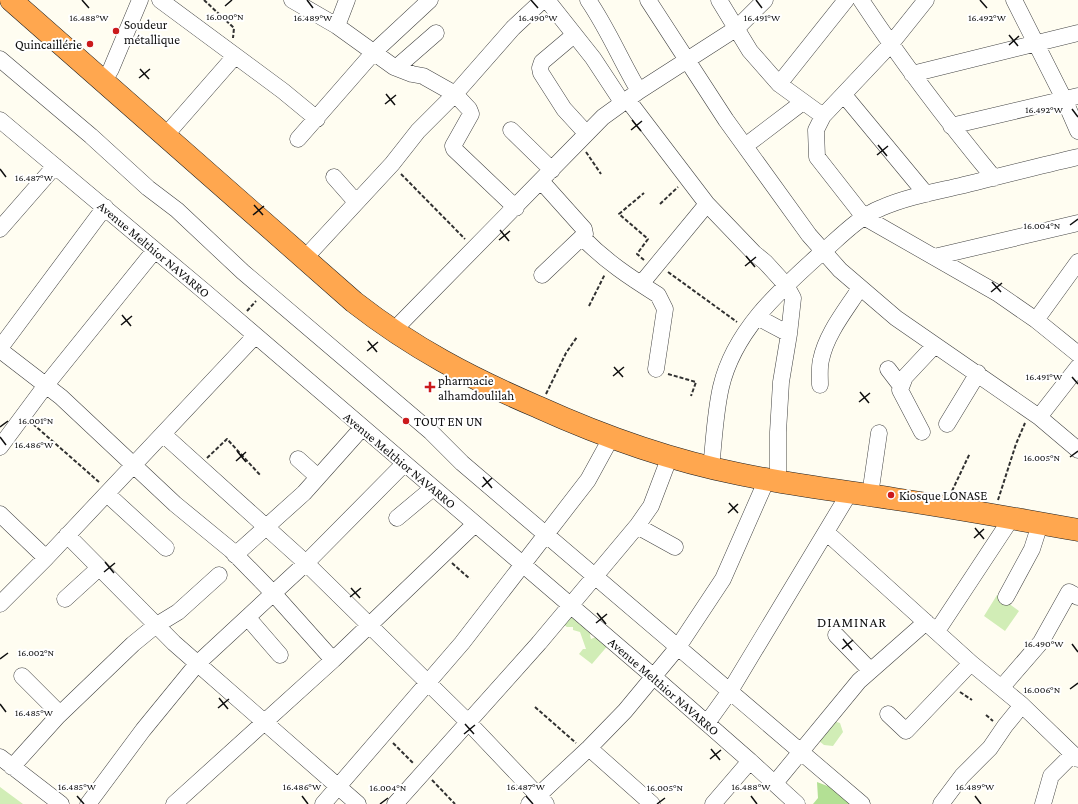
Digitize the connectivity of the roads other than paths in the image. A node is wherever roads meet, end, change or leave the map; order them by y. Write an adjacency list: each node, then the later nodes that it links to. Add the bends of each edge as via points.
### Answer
1 (11, 0): 30 (highway)
2 (140, 0): 30 (street)
3 (160, 0): 25 (street)
4 (292, 0): 17 (street)
5 (347, 0): 17 (street)
6 (430, 0): 24 (street)
7 (543, 0): 32 (street, via 512,28)
8 (547, 0): 21 (street)
9 (588, 0): 34 (street, via 628,73)
10 (648, 0): 27 (street)
11 (719, 0): 18 (street)
12 (765, 0): 18 (street)
13 (846, 0): 31 (street)
14 (861, 0): 23 (street)
15 (926, 0): 23 (street)
16 (1014, 0): 22 (street)
17 (337, 26): 24 (street)
18 (737, 28): 27 (street); 31 (street, via 750,51)
19 (1078, 33): 22 (street)
20 (436, 34): 28 (street)
21 (574, 35): 34 (street); 44 (street, via 542,62 540,68)
22 (1036, 43): 29 (street); 35 (street)
23 (890, 45): 29 (street); 33 (street)
24 (374, 52): 28 (street); 38 (street)
25 (231, 53): 38 (street); 43 (street)
26 (0, 59): 113 (street, via 148,188 177,210 212,245 265,291 431,432 462,463)
27 (686, 60): 34 (street); 46 (street)
28 (397, 67): 32 (street, via 423,76)
29 (912, 74): 40 (street)
30 (104, 81): 43 (highway)
31 (778, 84): 36 (street)
32 (455, 94): 53 (street, via 418,130 392,164); 56 (street, via 471,114 453,146 454,149)
33 (844, 95): 37 (street); 52 (street)
34 (629, 98): 44 (street); 54 (street)
35 (1071, 98): 40 (street); 42 (street)
36 (803, 102): 37 (street); 46 (street)
37 (823, 116): 57 (street, via 816,130 817,157)
38 (317, 119): 45 (street)
39 (0, 120): 48 (street, Avenue Melthior NAVARRO)
40 (952, 126): 51 (street)
41 (511, 130): 49 (street)
42 (1078, 131)
43 (165, 136): 64 (highway)
44 (582, 137): 49 (street)
45 (298, 139)
46 (745, 146): 62 (street)
47 (1078, 157): 51 (street)
48 (55, 166): 55 (street, Avenue Melthior NAVARRO); 59 (street)
49 (546, 176): 56 (street); 60 (street, via 586,232)
50 (334, 177): 53 (street)
51 (994, 178): 52 (street)
52 (926, 194): 57 (street, via 880,208)
53 (356, 202): 64 (street)
54 (707, 204): 67 (street); 68 (street)
55 (105, 207): 61 (street, Avenue Melthior NAVARRO); 76 (street)
56 (516, 208): 72 (street)
57 (864, 217): 62 (street); 63 (street)
58 (1078, 223): 63 (street)
59 (0, 229)
60 (582, 237): 66 (street); 67 (street, via 610,264)
61 (155, 250): 74 (street, Avenue Melthior NAVARRO); 82 (street)
62 (823, 252): 68 (street); 69 (street)
63 (934, 257): 71 (street, via 997,293)
64 (304, 259): 72 (highway)
65 (1078, 262): 71 (street)
66 (542, 275)
67 (641, 284): 78 (street, via 658,295 665,308)
68 (786, 285): 70 (street); 73 (street, via 793,298)
69 (860, 288): 75 (street); 83 (street, via 823,351)
70 (757, 317): 73 (street); 98 (street, via 735,351 721,386)
71 (1036, 320): 77 (street)
72 (393, 331): 91 (highway, via 456,369)
73 (789, 334): 100 (street, via 781,382)
74 (255, 336): 87 (street, Avenue Melthior NAVARRO); 90 (street)
75 (935, 345): 81 (street); 84 (street, via 905,377)
76 (0, 349): 82 (street)
77 (1078, 354)
78 (656, 369)
79 (888, 369): 84 (street)
80 (1077, 369): 85 (street)
81 (978, 373): 85 (street); 86 (street)
82 (46, 385): 92 (street); 97 (street)
83 (820, 385)
84 (901, 386): 88 (street, via 900,390)
85 (1035, 414): 93 (street)
86 (946, 424)
87 (362, 428): 96 (street, Avenue Melthior NAVARRO); 99 (street)
88 (922, 432)
89 (879, 433): 103 (street)
90 (164, 435): 97 (street); 110 (street)
91 (610, 438): 94 (highway); 113 (street, via 588,480)
92 (0, 447)
93 (1078, 450)
94 (670, 456): 98 (highway); 109 (street, via 650,506)
95 (298, 459): 99 (street)
96 (404, 464): 101 (street, Avenue Melthior NAVARRO); 119 (street)
97 (135, 465): 102 (street); 117 (street, via 175,504)
98 (711, 468): 100 (highway)
99 (318, 476): 110 (street, via 304,493)
100 (772, 480): 103 (highway); 135 (street, via 723,579)
101 (433, 488): 106 (street); 107 (street, Avenue Melthior NAVARRO)
102 (108, 493): 114 (street); 116 (street)
103 (860, 494): 105 (highway); 112 (street)
104 (0, 514): 118 (street)
105 (1003, 517): 108 (highway); 133 (street)
106 (398, 518)
107 (475, 524): 120 (street, Avenue Melthior NAVARRO); 132 (street)
108 (1040, 524): 111 (highway); 126 (street, via 1032,549)
109 (637, 526): 115 (street); 123 (street)
110 (267, 527): 117 (street); 119 (street)
111 (1078, 530)
112 (826, 532): 133 (street); 145 (street)
113 (546, 533): 120 (street); 123 (street)
114 (67, 535): 118 (street); 121 (street)
115 (675, 547)
116 (166, 548)
117 (235, 554): 125 (street)
118 (46, 558): 128 (street)
119 (306, 563): 125 (street); 132 (street)
120 (521, 564): 129 (street, Avenue Melthior NAVARRO); 143 (street)
121 (99, 568): 127 (street); 131 (street)
122 (219, 575): 131 (street, via 178,612)
123 (596, 577): 129 (street); 135 (street)
124 (1076, 592): 144 (street, via 1069,592 1041,642)
125 (274, 594): 130 (street); 137 (street)
126 (1006, 597)
127 (65, 599)
128 (0, 604)
129 (570, 606): 142 (street, Avenue Melthior NAVARRO); 151 (street)
130 (248, 618): 136 (street); 139 (street)
131 (155, 626): 139 (street); 147 (street)
132 (369, 626): 137 (street); 143 (street)
133 (932, 626): 138 (street); 140 (street)
134 (836, 635): 140 (street)
135 (678, 647): 142 (street); 145 (street)
136 (280, 655)
137 (333, 660): 149 (street)
138 (971, 663): 144 (street); 148 (street, via 906,731)
139 (197, 664): 149 (street); 161 (street, via 143,730)
140 (870, 670): 153 (street)
141 (22, 676): 147 (street)
142 (654, 677): 150 (street, Avenue Melthior NAVARRO); 152 (street)
143 (428, 684): 151 (street); 158 (street)
144 (1002, 688): 146 (street)
145 (730, 691): 150 (street); 153 (street)
146 (1022, 705): 154 (street); 170 (street, via 990,748 962,776)
147 (60, 714): 156 (street)
148 (888, 714)
149 (264, 722): 158 (street); 162 (street)
150 (707, 723): 155 (street, Avenue Melthior NAVARRO)
151 (468, 724): 159 (street); 165 (street)
152 (587, 750): 159 (street); 166 (street)
153 (802, 752): 157 (street); 169 (street)
154 (1076, 756): 171 (street, via 1051,776)
155 (750, 761): 157 (street, Avenue Melthior NAVARRO); 167 (street)
156 (6, 762): 160 (street)
157 (775, 783): 168 (street, Avenue Melthior NAVARRO)
158 (338, 786): 163 (street); 164 (street)
159 (537, 801)
160 (61, 804)
161 (88, 804)
162 (174, 804)
163 (323, 804)
164 (358, 804)
165 (395, 804)
166 (652, 804)
167 (713, 804)
168 (797, 804)
169 (862, 804)
170 (941, 804)
171 (1043, 804)

